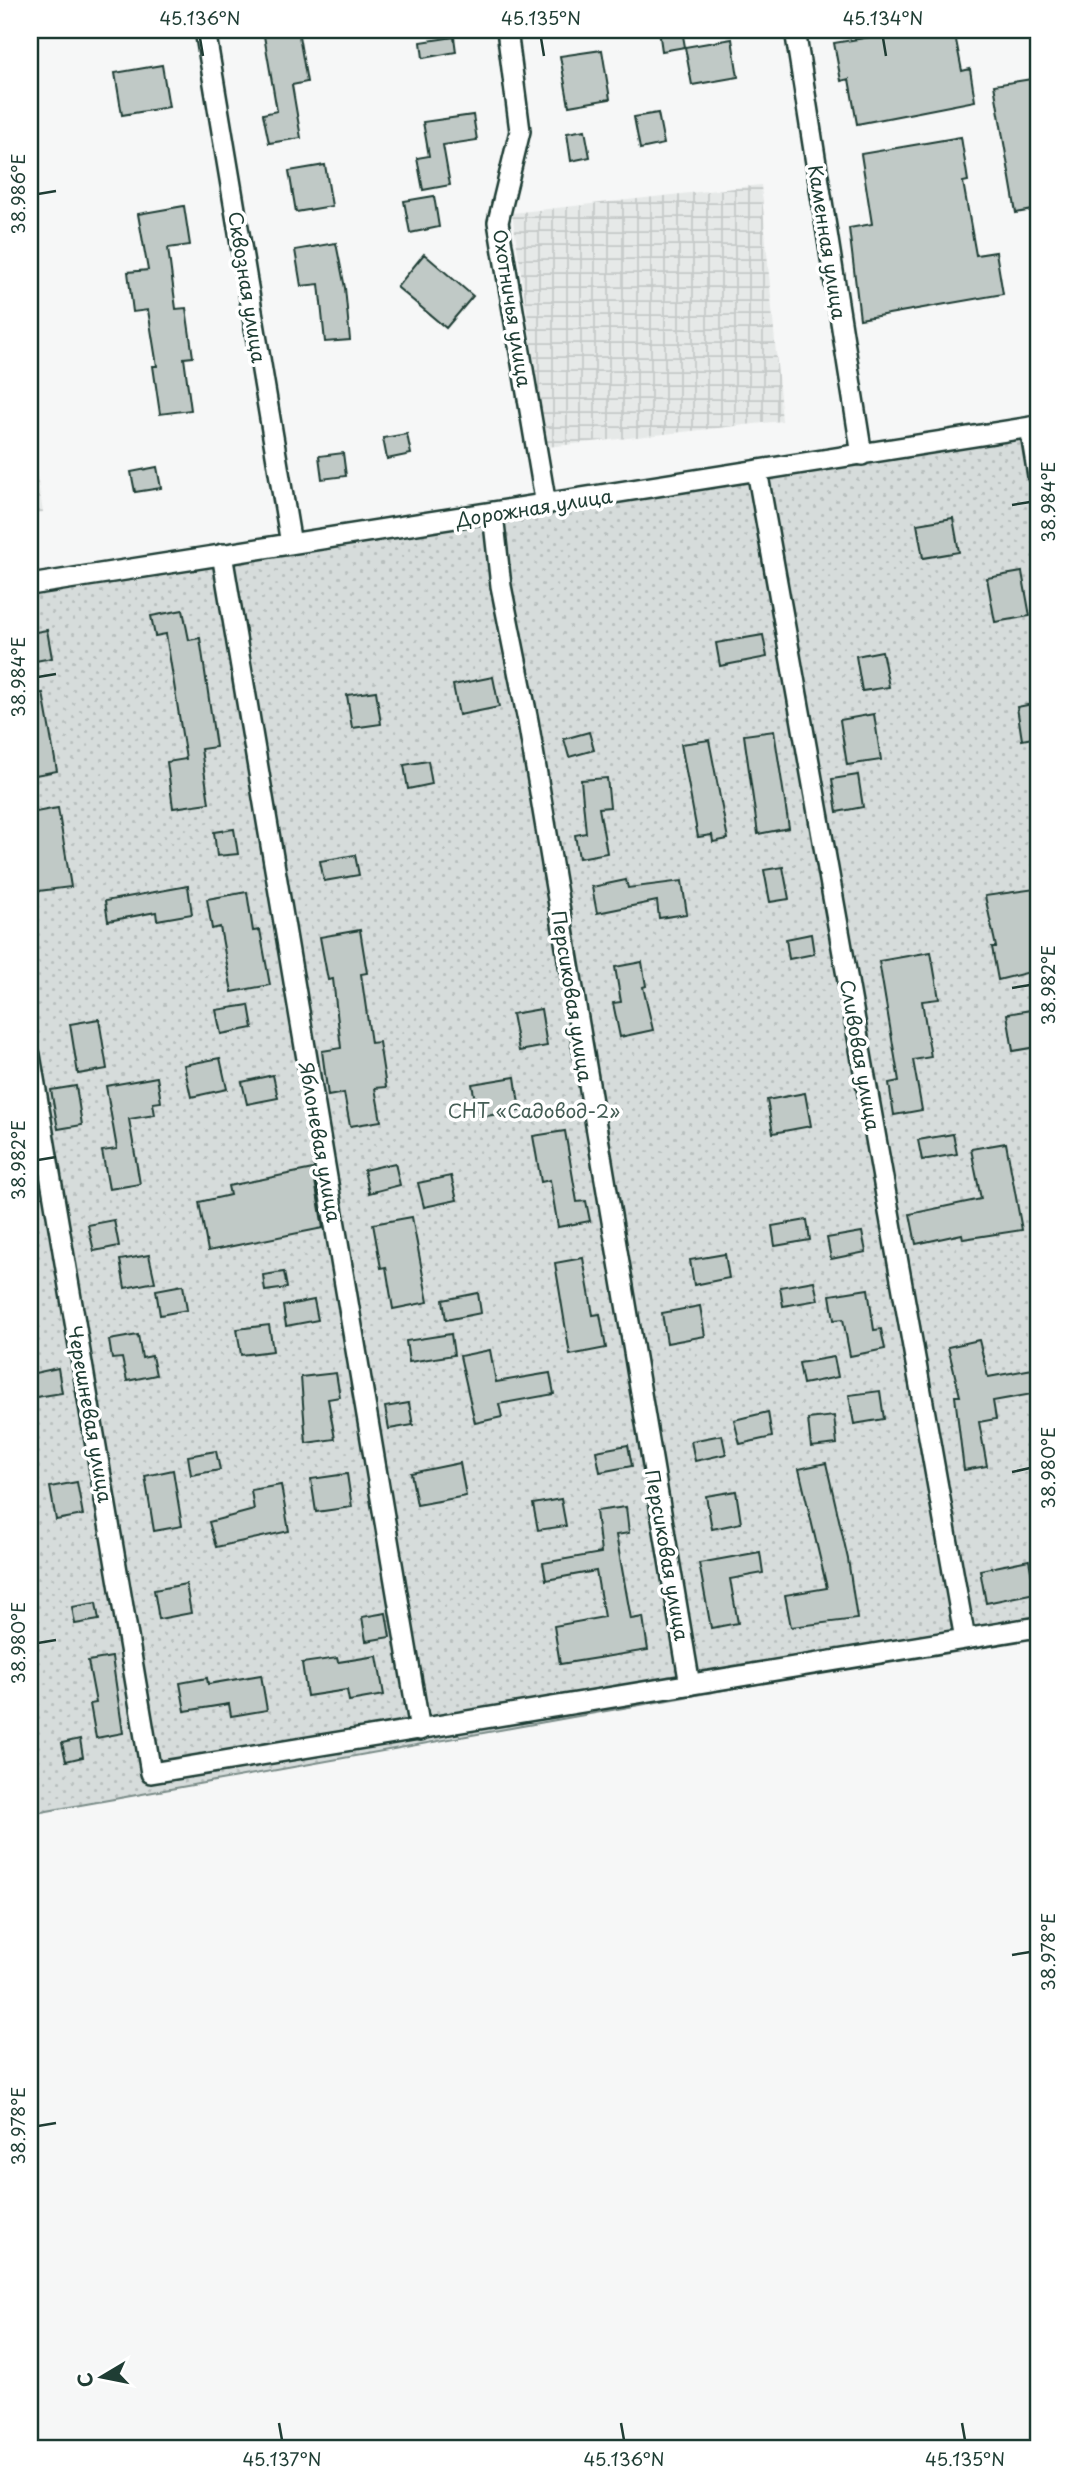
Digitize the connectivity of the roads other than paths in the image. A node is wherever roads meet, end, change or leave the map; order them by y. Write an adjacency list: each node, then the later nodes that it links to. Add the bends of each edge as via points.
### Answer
1 (205, 30): 10 (street, Сквозная улица)
2 (507, 30): 8 (street, Охотничья улица, via 520,131 498,222)
3 (794, 30): 5 (street, Каменная улица)
4 (1034, 426): 5 (street, Дорожная улица); 7 (street)
5 (862, 455): 6 (street, Дорожная улица)
6 (757, 470): 8 (street, Дорожная улица); 15 (street, Сливовая улица)
7 (1038, 476)
8 (546, 505): 9 (street, Дорожная улица)
9 (493, 514): 10 (street, Дорожная улица); 16 (street, Персиковая улица, via 501,586 528,721)
10 (290, 544): 11 (street, Дорожная улица)
11 (222, 554): 12 (street, Дорожная улица); 17 (street, Яблоневая улица)
12 (30, 585)
13 (30, 1055): 17 (street, Черешневая улица, via 151,1773)
14 (1038, 1627): 15 (street)
15 (965, 1639): 16 (street)
16 (690, 1685): 17 (street)
17 (420, 1730)

